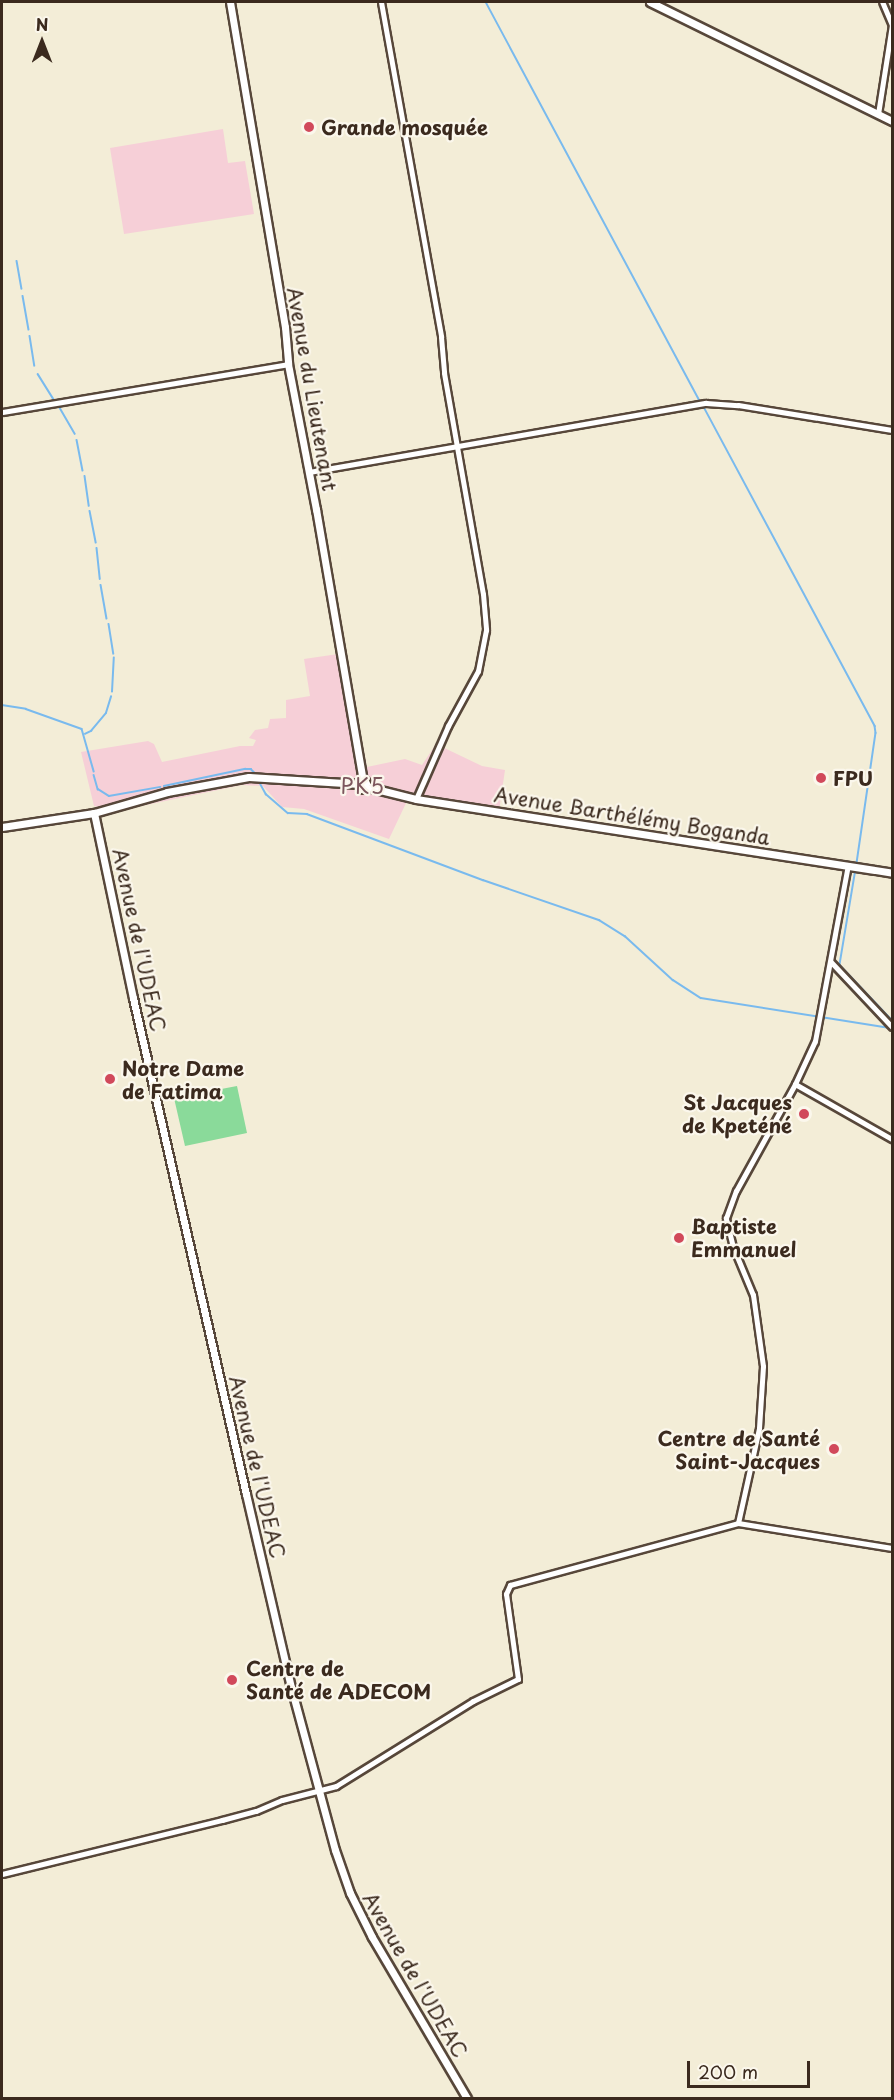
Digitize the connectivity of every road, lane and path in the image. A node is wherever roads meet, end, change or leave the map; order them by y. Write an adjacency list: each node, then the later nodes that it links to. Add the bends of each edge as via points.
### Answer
1 (230, 2): 8 (main road, Avenue du Lieutenant)
2 (381, 2): 11 (street)
3 (650, 2): 6 (main road)
4 (882, 2): 5 (street, via 892,25)
5 (890, 71): 6 (street)
6 (878, 114): 7 (main road)
7 (892, 122)
8 (288, 364): 9 (street); 12 (main road, Avenue du Lieutenant)
9 (2, 412)
10 (892, 430): 11 (street, via 706,403)
11 (458, 446): 12 (street); 14 (street, via 483,594 484,648 478,671 448,726)
12 (309, 472): 13 (main road, Avenue du Lieutenant)
13 (364, 784): 14 (main road, Avenue Barthélémy Boganda); 15 (main road, Avenue Barthélémy Boganda, via 249,777 167,792)
14 (416, 799): 17 (main road, Avenue Barthélémy Boganda)
15 (94, 813): 16 (main road, Avenue Barthélémy Boganda); 25 (main road, Avenue de I'UDEAC, via 243,1485)
16 (2, 827)
17 (854, 866): 18 (main road, Avenue Barthélémy Boganda); 19 (street)
18 (892, 873)
19 (831, 962): 20 (street); 21 (street, via 815,1041)
20 (891, 1025)
21 (795, 1084): 22 (street); 23 (street, via 736,1191 726,1218 753,1295 763,1366 759,1428)
22 (892, 1139)
23 (738, 1524): 24 (street); 25 (street, via 510,1584 506,1594 518,1679 473,1701 336,1786)
24 (892, 1548)
25 (319, 1791): 26 (street, via 222,1820); 27 (main road, Avenue de I'UDEAC, via 350,1893)
26 (2, 1874)
27 (467, 2098)

